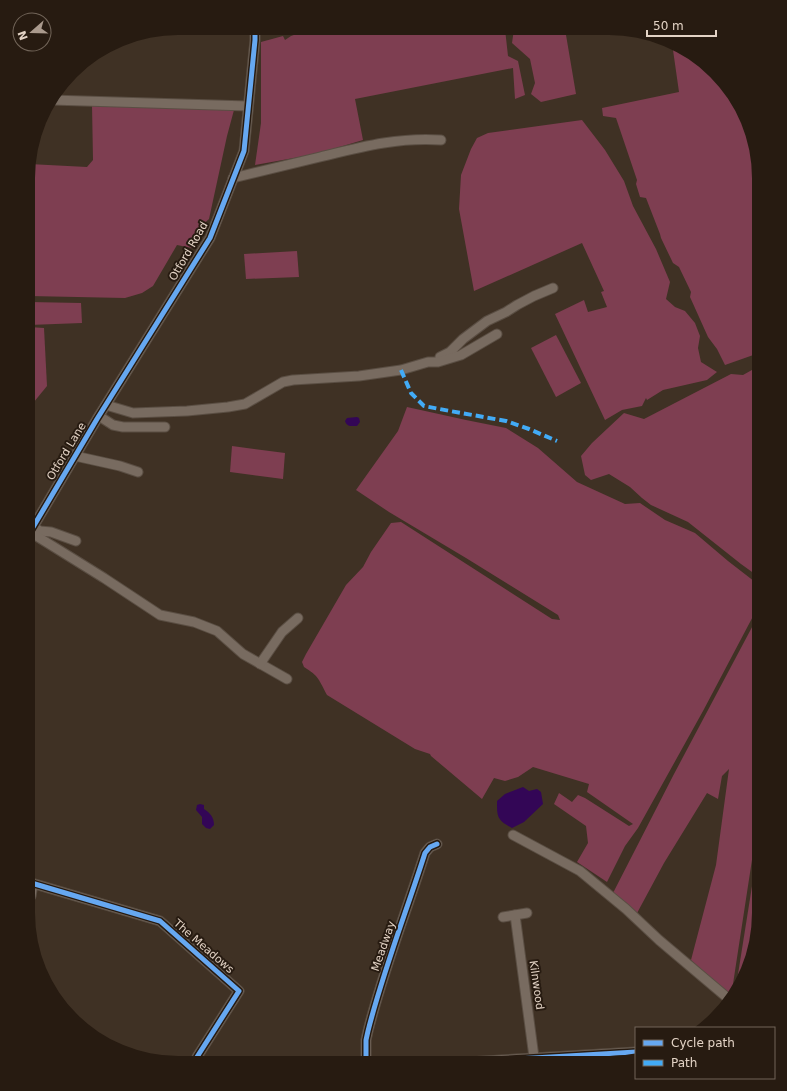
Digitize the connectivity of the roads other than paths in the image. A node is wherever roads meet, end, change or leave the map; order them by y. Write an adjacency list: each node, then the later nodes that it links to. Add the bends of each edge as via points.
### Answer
1 (255, 35): 3 (street, Otford Road)
2 (58, 100): 3 (street)
3 (248, 106): 5 (street, Otford Road, via 244,150)
4 (441, 140): 5 (street, via 390,141)
5 (233, 178): 9 (street, Otford Road, via 210,238)
6 (553, 288): 8 (street, via 487,321 450,352)
7 (497, 334): 8 (street, via 461,355 438,362)
8 (428, 362): 9 (street, via 401,370 359,376 282,382 245,404 228,407 133,413)
9 (106, 405): 10 (street, Otford Road)
10 (98, 418): 11 (street, via 123,427); 12 (street, Otford Lane)
11 (165, 427)
12 (75, 456): 13 (street); 14 (street, Otford Lane)
13 (138, 472)
14 (35, 523)
15 (35, 531): 17 (street, via 51,532)
16 (35, 534): 19 (street, via 160,615 194,622 217,632 243,654)
17 (76, 541)
18 (298, 618): 19 (street, via 282,632)
19 (260, 664): 20 (street)
20 (287, 679)
21 (513, 835): 27 (street, via 580,871)
22 (437, 844): 30 (street, Meadway, via 425,853 385,970 372,1012 366,1040)
23 (35, 884): 29 (street, The Meadows, via 160,921 239,990)
24 (527, 913): 25 (street)
25 (515, 915): 26 (street); 31 (street, Kilnwood)
26 (503, 917)
27 (725, 996)
28 (635, 1052): 32 (street)
29 (198, 1056)
30 (366, 1056)
31 (530, 1056)
32 (575, 1056)

